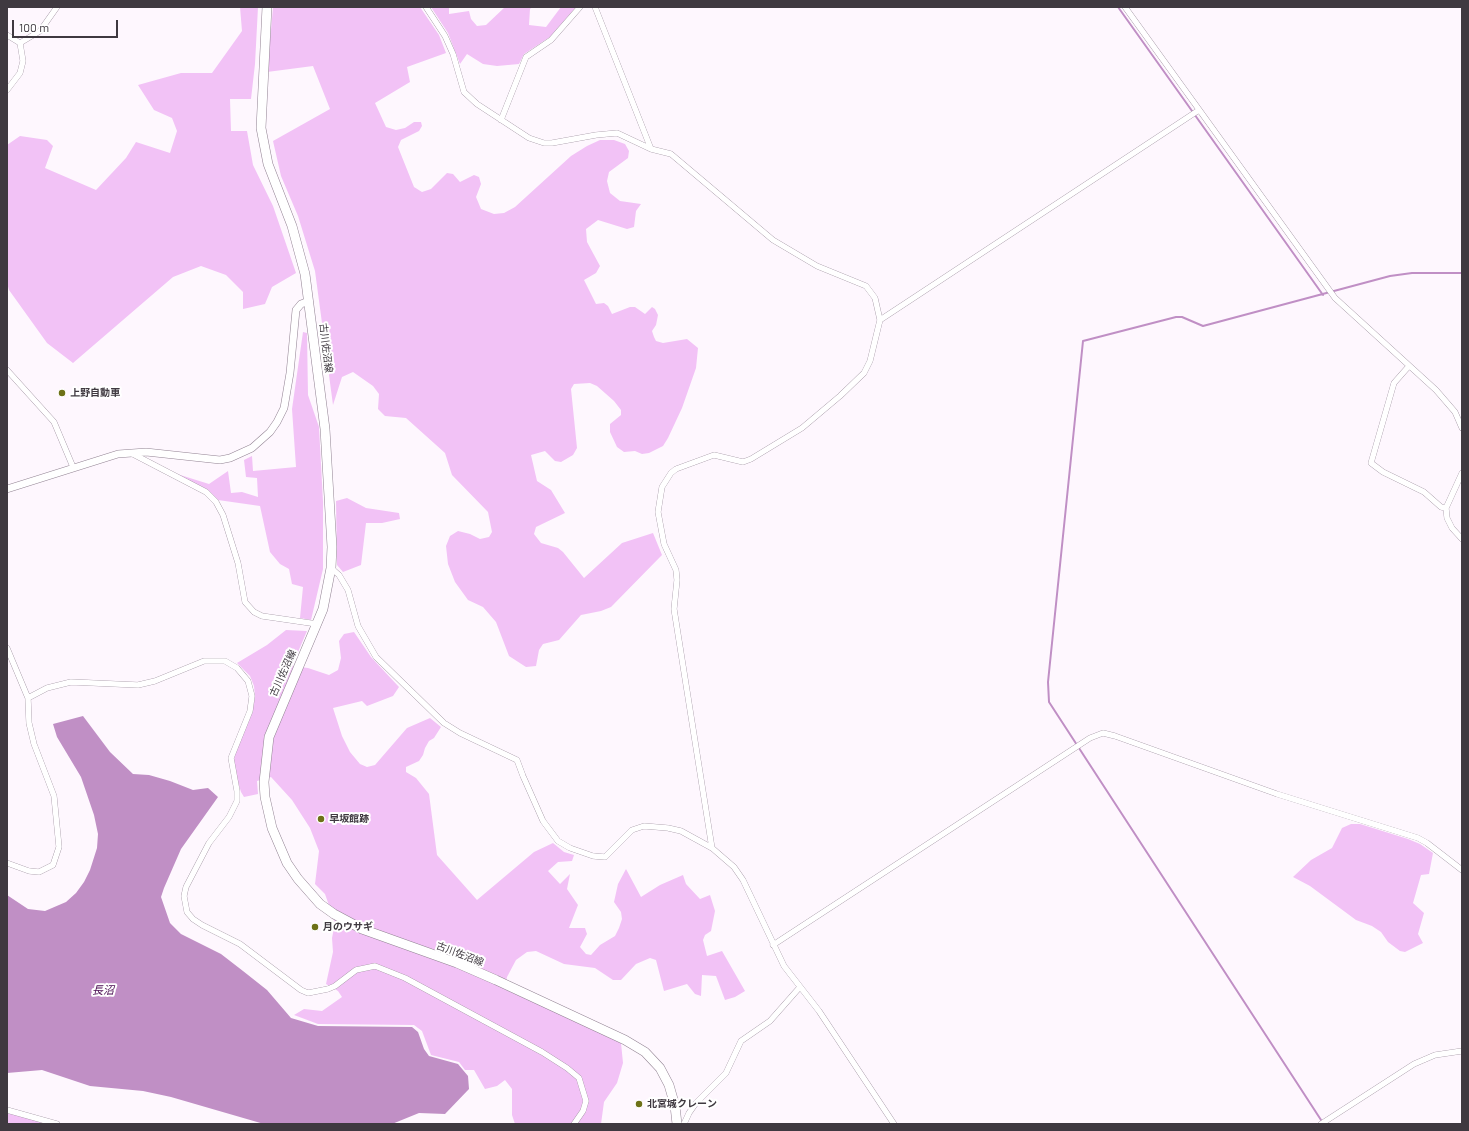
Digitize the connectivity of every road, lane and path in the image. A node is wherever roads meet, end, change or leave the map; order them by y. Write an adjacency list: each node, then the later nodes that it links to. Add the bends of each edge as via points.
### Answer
1 (57, 7): 8 (street, via 40,31)
2 (267, 7): 13 (main road, 古川佐沼線, via 261,128 268,164 298,244)
3 (426, 7): 11 (street, via 445,36 464,92)
4 (580, 7): 11 (street, via 551,40 526,57)
5 (595, 7): 12 (street)
6 (1125, 7): 10 (street)
7 (7, 35): 8 (street)
8 (20, 43): 9 (street, via 22,67)
9 (7, 90)
10 (1195, 112): 14 (street); 15 (street, via 1335,298)
11 (501, 120): 12 (street, via 529,138 544,143 617,133)
12 (651, 149): 14 (street, via 676,157 773,240 818,266 866,286 875,298)
13 (309, 301): 18 (street, via 301,304 296,310 288,393 277,422 262,440 242,453 220,460 152,452); 24 (main road, 古川佐沼線, via 325,429)
14 (880, 320): 28 (street, via 870,361 864,373 802,428 743,462 714,455 676,469 662,487 658,512 664,544 676,570 674,609)
15 (1409, 366): 17 (street, via 1449,404); 22 (street, via 1394,383 1371,463 1383,472 1424,492 1441,507)
16 (7, 370): 19 (street, via 54,422)
17 (1462, 428)
18 (129, 452): 19 (street); 25 (street, via 206,492 216,502 223,515 238,563 245,602 254,612 262,616)
19 (73, 467): 21 (street)
20 (1462, 473): 22 (street)
21 (7, 489)
22 (1446, 508): 23 (street, via 1452,528)
23 (1462, 539)
24 (332, 568): 25 (main road, 古川佐沼線); 28 (street, via 348,590 358,626 376,657 444,723 460,734 517,760 543,821 558,841 593,856 605,857 632,830 652,826 681,831)
25 (317, 624): 38 (main road, 古川佐沼線, via 274,722 264,769 265,797 272,828 287,863 298,880 320,904 349,923 496,980 637,1046 653,1060 665,1076 673,1094)
26 (7, 648): 27 (street)
27 (28, 698): 29 (street, via 29,723 34,744 54,796 59,847 53,864 39,872); 37 (street, via 47,688 71,682 138,685 155,681 204,661 225,661 238,668 248,681 252,696 250,711 230,758 237,801 229,817 209,843 186,887 184,896 187,912 202,925 240,944 308,993 316,993 335,986 356,970 375,966 405,978 542,1052 579,1078 586,1101)
28 (712, 848): 31 (street, via 738,872)
29 (7, 863)
30 (1462, 870): 31 (street, via 1418,838 1277,794 1115,736 1103,734 1096,735 1078,746)
31 (773, 945): 32 (street, via 784,966)
32 (800, 986): 39 (street, via 770,1021 741,1041 726,1073 696,1104); 40 (street)
33 (1462, 1051): 35 (street, via 1435,1055 1414,1064)
34 (7, 1110): 36 (street)
35 (1323, 1122)
36 (57, 1124)
37 (574, 1124)
38 (677, 1124)
39 (684, 1124)
40 (894, 1124)

